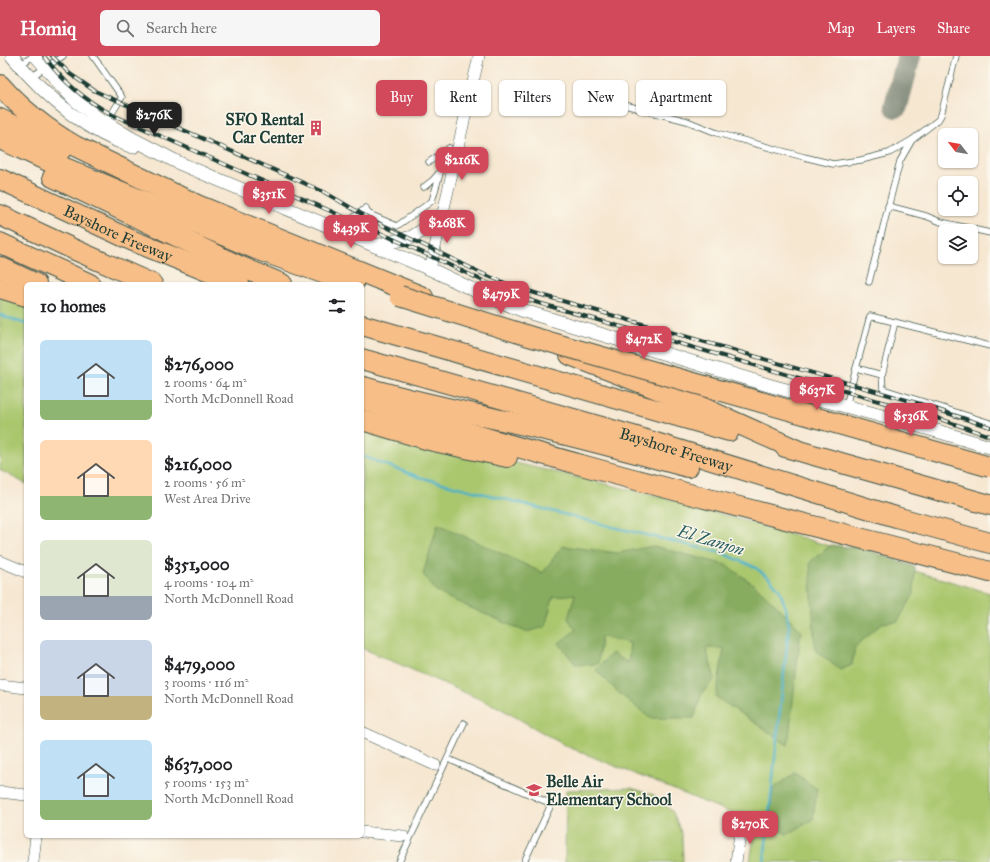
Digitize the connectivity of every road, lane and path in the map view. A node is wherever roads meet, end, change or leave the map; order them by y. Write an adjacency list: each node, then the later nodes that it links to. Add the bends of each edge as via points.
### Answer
1 (33, 56): 7 (lane)
2 (36, 56): 8 (street)
3 (62, 56): 8 (lane)
4 (93, 56): 13 (lane, via 122,97)
5 (479, 56): 16 (street)
6 (956, 56): 15 (lane, via 942,115)
7 (15, 60): 9 (street)
8 (45, 68): 9 (lane); 13 (street, via 68,94)
9 (30, 78): 19 (street, via 63,107 100,132 128,146)
10 (0, 84): 62 (highway, via 34,118 60,137 197,205 688,401)
11 (628, 105): 15 (lane, via 687,121 717,133 833,164 889,153)
12 (0, 119): 28 (highway)
13 (106, 123): 19 (street)
14 (0, 139): 28 (highway, via 47,161)
15 (912, 140): 24 (lane, via 900,160)
16 (460, 142): 17 (lane); 26 (street)
17 (449, 148): 20 (lane); 21 (lane)
18 (0, 150): 39 (highway, via 166,232)
19 (179, 162): 27 (street)
20 (429, 162)
21 (440, 170): 23 (lane); 27 (lane, via 432,201 397,226 369,214 365,208)
22 (0, 179): 38 (highway, Bayshore Freeway, via 131,240)
23 (424, 187)
24 (888, 206): 29 (lane); 42 (lane)
25 (0, 215): 37 (highway, Bayshore Freeway)
26 (442, 215): 31 (street, via 412,237); 33 (street)
27 (336, 230): 31 (street)
28 (223, 232): 40 (highway, via 256,249); 41 (highway)
29 (990, 234)
30 (5, 246): 35 (highway); 36 (highway)
31 (376, 246): 33 (street)
32 (0, 267): 34 (highway)
33 (430, 269): 58 (street, via 524,311)
34 (32, 282)
35 (64, 282)
36 (86, 282)
37 (147, 282)
38 (234, 282)
39 (277, 282)
40 (347, 282)
41 (362, 282)
42 (869, 282)
43 (364, 283): 47 (highway)
44 (364, 287): 47 (highway)
45 (0, 288): 46 (highway)
46 (24, 295)
47 (400, 296): 63 (highway, bridge)
48 (364, 321): 51 (highway)
49 (895, 322): 52 (lane); 54 (lane, via 870,316); 55 (lane)
50 (364, 326): 51 (highway, Bayshore Freeway)
51 (394, 335): 62 (highway, Bayshore Freeway)
52 (990, 346)
53 (364, 360): 64 (highway, Bayshore Freeway, via 630,435)
54 (856, 368): 55 (lane); 58 (lane)
55 (882, 375): 60 (lane, via 883,389)
56 (364, 387): 64 (highway, via 455,411 579,438 745,482)
57 (364, 400): 65 (highway, via 486,439)
58 (846, 406): 61 (street)
59 (364, 420): 65 (highway, via 429,440)
60 (990, 423)
61 (990, 447)
62 (797, 450): 66 (highway, Bayshore Freeway)
63 (990, 467)
64 (772, 479): 67 (highway, Bayshore Freeway)
65 (716, 502): 72 (highway)
66 (990, 505)
67 (990, 543)
68 (0, 561): 69 (street)
69 (14, 567): 70 (street); 71 (street)
70 (0, 569)
71 (24, 571)
72 (990, 572)
73 (0, 685): 74 (street)
74 (24, 688)
75 (464, 724): 77 (lane)
76 (364, 733): 78 (street)
77 (448, 759): 86 (lane); 87 (lane, via 547,802 550,807)
78 (435, 765)
79 (0, 792): 80 (street)
80 (24, 795)
81 (741, 826): 88 (street)
82 (364, 832): 83 (street)
83 (403, 836)
84 (36, 838): 85 (street)
85 (33, 862)
86 (400, 862)
87 (524, 862)
88 (736, 862)

